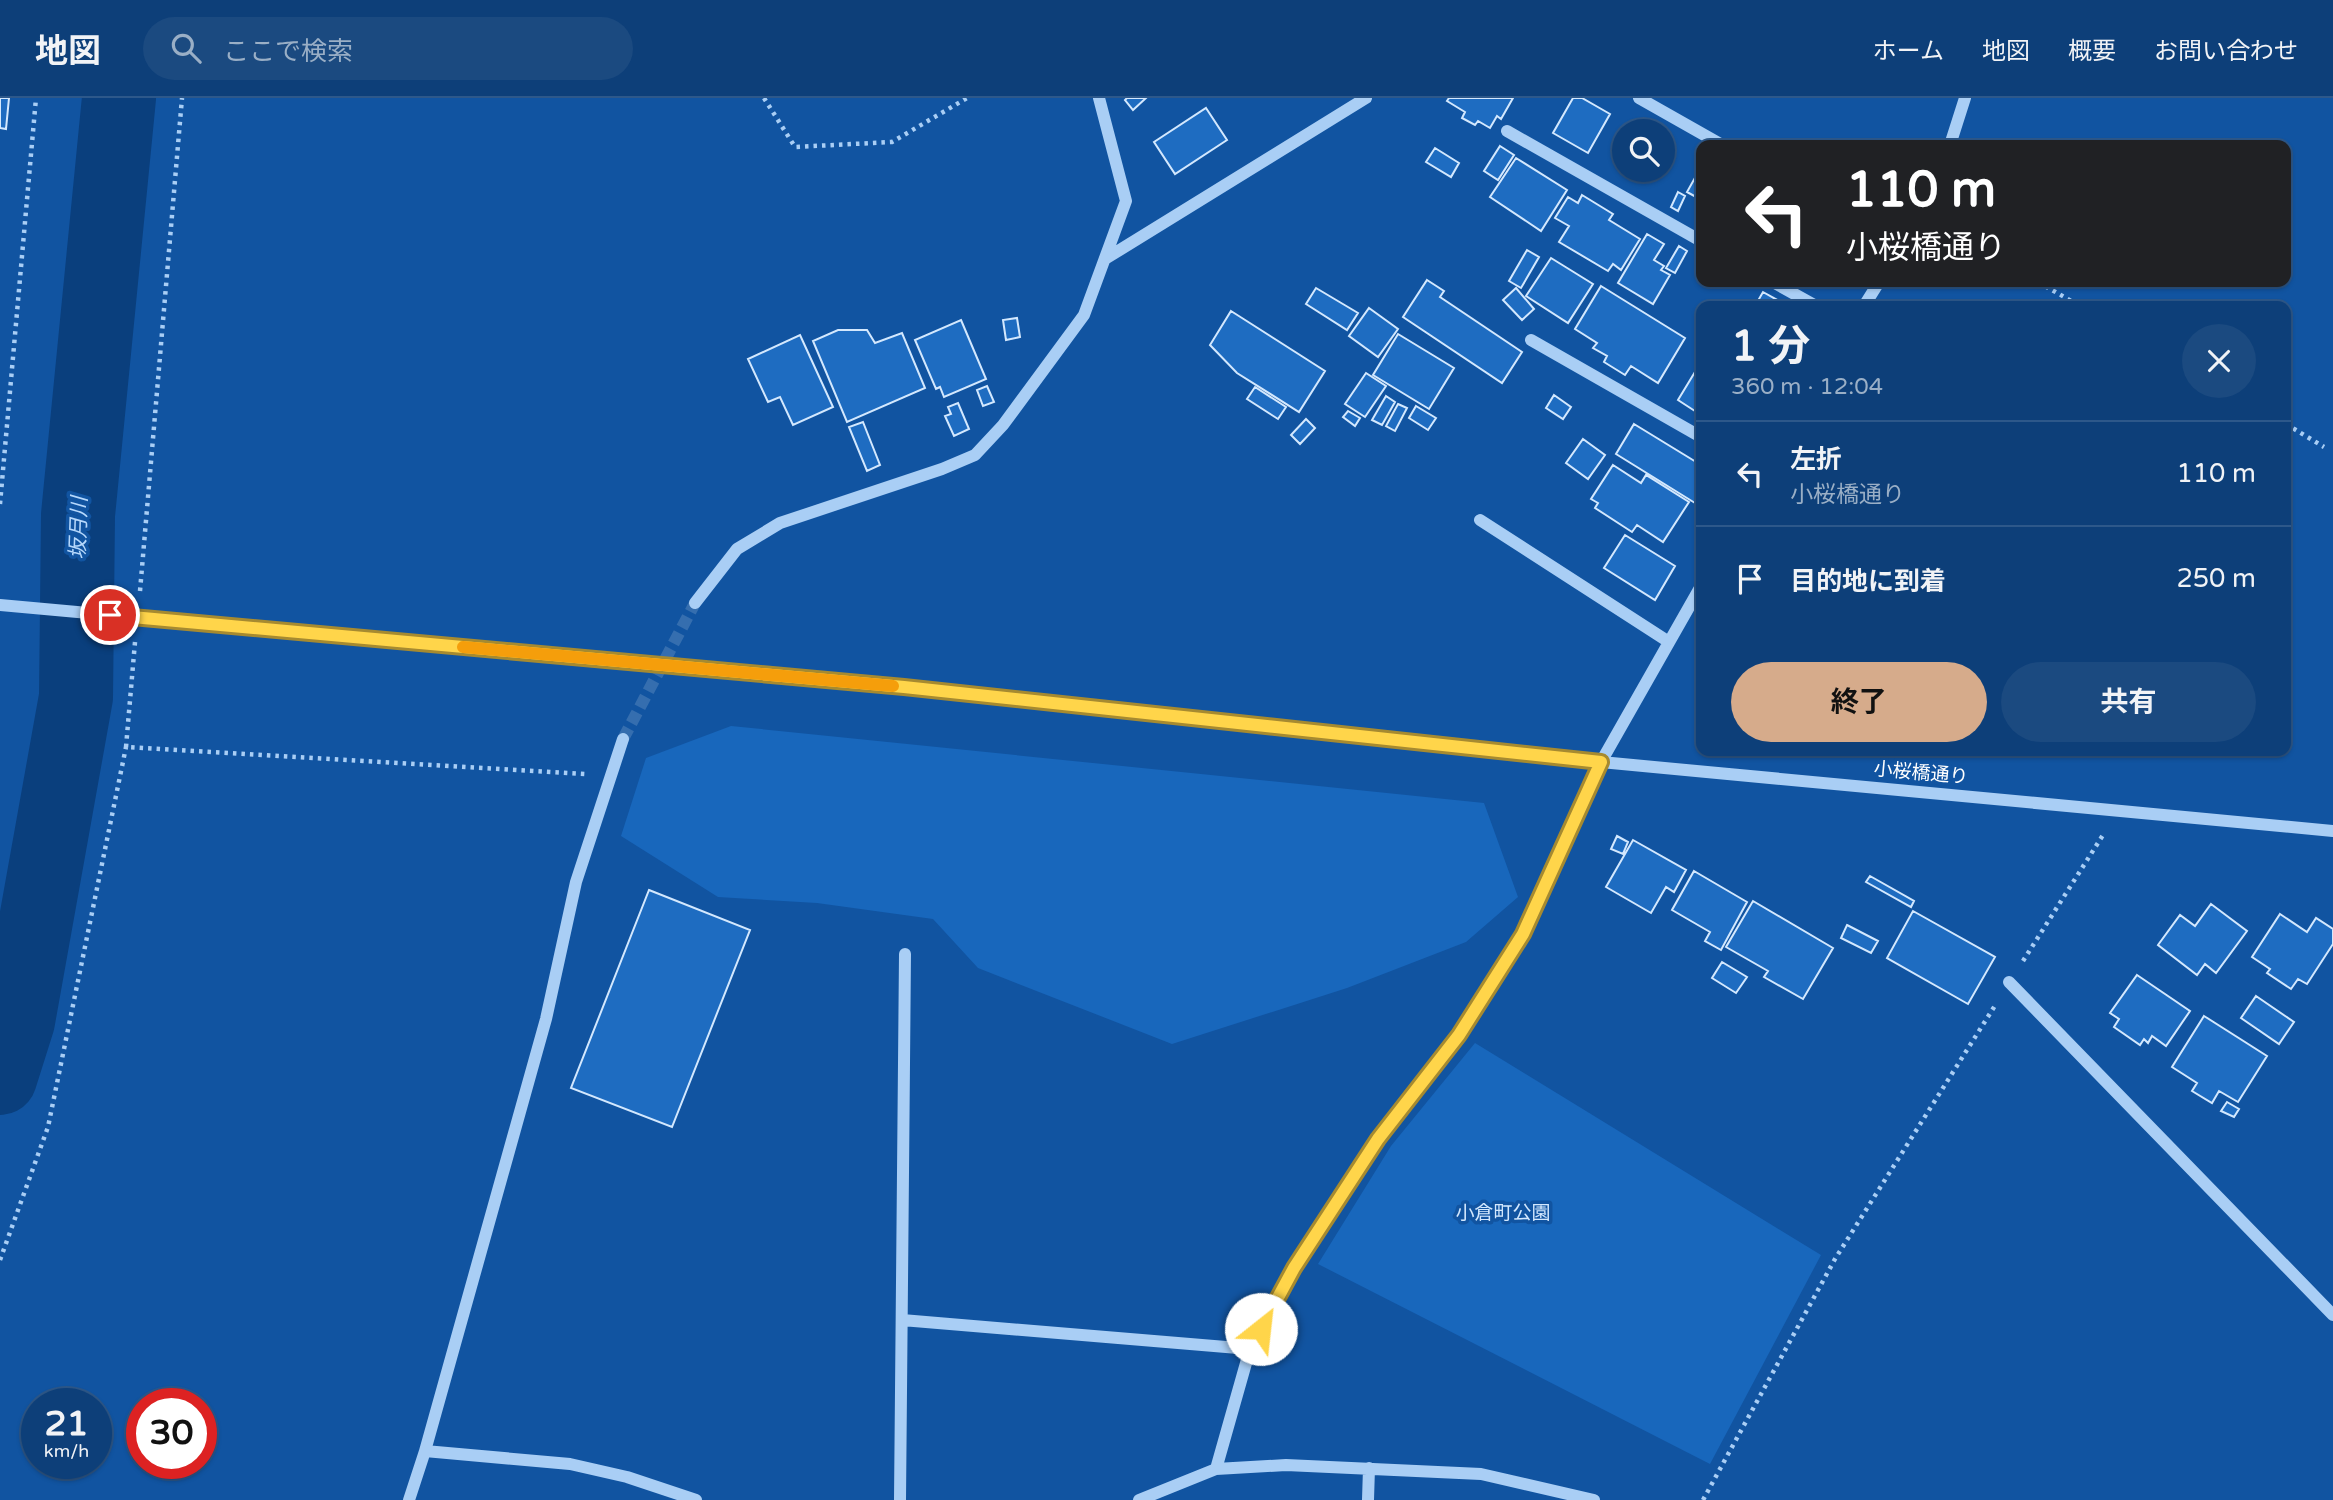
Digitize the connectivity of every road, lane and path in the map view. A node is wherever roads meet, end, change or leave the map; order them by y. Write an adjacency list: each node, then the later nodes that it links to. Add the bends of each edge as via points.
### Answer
1 (36, 98): 22 (path)
2 (182, 98): 25 (path)
3 (764, 98): 4 (path, via 795,147 892,142)
4 (967, 98)
5 (1099, 98): 13 (street, via 1126,201)
6 (1366, 98): 13 (street)
7 (1639, 98): 10 (street)
8 (1965, 98): 11 (street)
9 (1507, 131): 12 (street)
10 (1713, 140)
11 (1952, 140)
12 (1696, 238)
13 (1105, 259): 27 (street, via 1084,315 975,456 780,523 737,549)
14 (1782, 287): 16 (street)
15 (2047, 287): 17 (path)
16 (1807, 301)
17 (2071, 301)
18 (1531, 340): 20 (street)
19 (2291, 427): 21 (path)
20 (1696, 434)
21 (2324, 447)
22 (1, 494): 23 (path)
23 (0, 504)
24 (1479, 520): 30 (street)
25 (139, 595)
26 (1696, 595): 30 (street)
27 (695, 603)
28 (0, 605): 33 (street, 小桜橋通り, bridge, via 904,687)
29 (136, 636): 32 (path)
30 (1669, 642): 33 (street)
31 (623, 739): 34 (street)
32 (126, 747): 34 (path); 39 (path, via 48,1127)
33 (1601, 762): 35 (street, 小桜橋通り); 42 (street, via 1523,934 1459,1035 1378,1139 1294,1268)
34 (611, 776): 43 (street, via 576,882 547,1019)
35 (2118, 811): 36 (street, 小桜橋通り); 38 (path)
36 (2333, 831)
37 (905, 954): 41 (street)
38 (2009, 982): 40 (street); 52 (path, via 1835,1259)
39 (0, 1259)
40 (2333, 1315)
41 (902, 1320): 42 (street); 48 (street)
42 (1250, 1349): 45 (street)
43 (425, 1451): 46 (street); 47 (street, via 570,1464)
44 (1369, 1468): 45 (street, via 1286,1465); 50 (street); 51 (street, via 1481,1474)
45 (1216, 1469): 49 (street)
46 (409, 1500)
47 (696, 1500)
48 (900, 1500)
49 (1139, 1500)
50 (1368, 1500)
51 (1594, 1500)
52 (1703, 1500)

